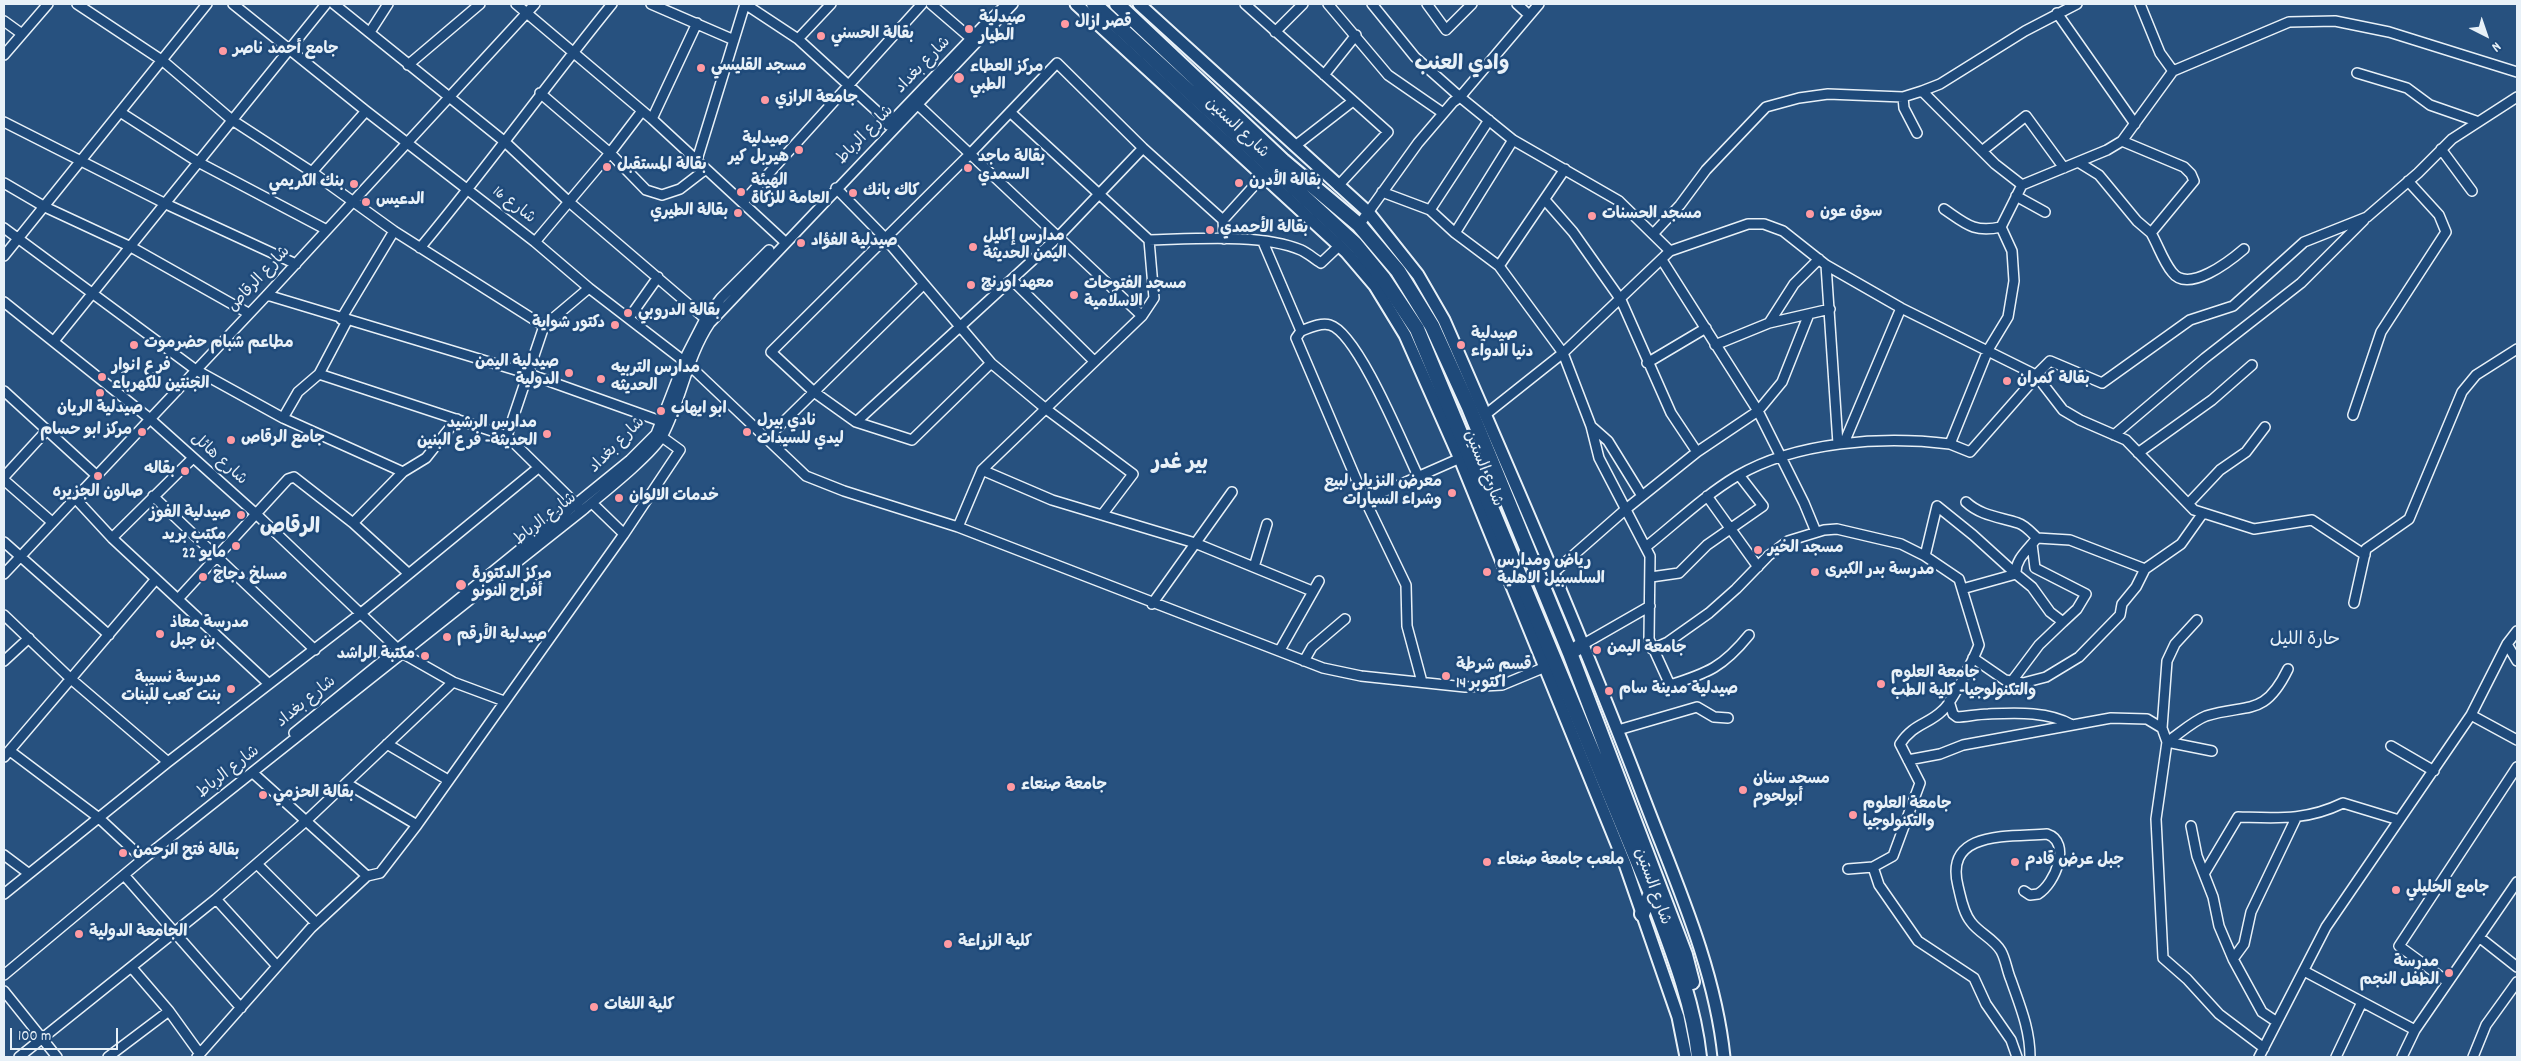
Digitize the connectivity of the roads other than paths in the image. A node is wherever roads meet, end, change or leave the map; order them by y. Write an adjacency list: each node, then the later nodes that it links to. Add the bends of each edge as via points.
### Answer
1 (48, 4): 41 (street)
2 (77, 4): 51 (street)
3 (207, 4): 51 (street)
4 (234, 4): 47 (street, شارع 16)
5 (326, 4): 47 (street)
6 (334, 4): 39 (street)
7 (388, 4): 39 (street)
8 (480, 4): 52 (street)
9 (516, 4): 33 (street)
10 (535, 4): 33 (street, شارع الرقاص)
11 (612, 4): 48 (street)
12 (651, 4): 37 (street)
13 (745, 4): 44 (street); 45 (street)
14 (830, 4): 44 (street)
15 (922, 4): 57 (street)
16 (931, 4): 46 (street)
17 (1007, 4): 46 (street, شارع بغداد)
18 (1013, 4): 46 (street, شارع الرباط)
19 (1076, 4): 50 (main road, شارع الستين)
20 (1094, 4): 50 (highway, شارع الستين)
21 (1117, 4): 43 (highway, شارع الستين)
22 (1139, 4): 38 (main road, شارع الستين)
23 (1245, 4): 40 (street)
24 (1303, 4): 40 (street)
25 (1328, 4): 42 (street)
26 (1372, 4): 61 (street, via 1415,57)
27 (1426, 4): 28 (street, via 1446,30)
28 (1472, 4)
29 (1517, 4): 35 (street)
30 (1539, 4): 35 (street)
31 (2077, 4): 34 (street)
32 (2140, 4): 53 (street, via 2160,53)
33 (527, 13): 48 (street); 60 (street, شارع الرقاص)
34 (2057, 13): 58 (street, via 1940,84); 76 (street)
35 (1529, 15): 61 (street)
36 (4, 21): 41 (street)
37 (697, 23): 45 (street); 71 (street)
38 (1162, 26): 43 (highway); 83 (main road, شارع الستين)
39 (370, 32): 52 (street)
40 (1275, 32): 56 (street)
41 (22, 34): 49 (street)
42 (1356, 35): 56 (street); 70 (street, via 1388,75)
43 (1152, 36): 120 (highway, شارع الستين, via 1284,161)
44 (798, 39): 57 (street)
45 (734, 40): 90 (street)
46 (974, 41): 65 (street, شارع الرباط); 77 (street, شارع بغداد)
47 (290, 49): 66 (street, شارع 16); 72 (street)
48 (573, 52): 59 (street); 67 (street)
49 (4, 55)
50 (1141, 56): 97 (main road, شارع الستين); 137 (highway, شارع الستين)
51 (164, 61): 68 (street); 72 (street)
52 (408, 65): 60 (street)
53 (2173, 70): 54 (street, via 2289,22 2335,21 2390,32); 76 (street)
54 (2517, 72)
55 (2357, 74): 74 (street, via 2407,88 2430,105)
56 (1324, 75): 64 (street)
57 (849, 85): 77 (street); 111 (street)
58 (1922, 91): 62 (street); 86 (street)
59 (540, 93): 82 (street); 87 (street)
60 (447, 97): 81 (street, شارع الرقاص); 82 (street)
61 (1460, 97): 70 (street); 73 (street)
62 (1903, 97): 78 (street, via 1904,108); 126 (street, via 1828,94 1766,107 1706,170)
63 (2517, 97): 74 (street)
64 (1353, 101): 83 (street); 101 (street, via 1388,132)
65 (917, 104): 77 (street, شارع الرباط); 88 (street)
66 (366, 111): 81 (street, شارع 16); 96 (street)
67 (642, 111): 71 (street); 87 (street)
68 (120, 112): 89 (street); 91 (street)
69 (1010, 112): 84 (street, via 1057,63); 88 (street); 106 (street)
70 (1443, 113): 105 (street)
71 (652, 119): 90 (street)
72 (232, 120): 91 (street); 96 (street)
73 (1489, 120): 79 (street); 115 (street)
74 (2476, 121): 85 (street)
75 (4, 122): 89 (street)
76 (2135, 124): 80 (street)
77 (892, 125): 102 (street, شارع الرباط); 132 (street, شارع بغداد)
78 (1917, 132)
79 (1513, 140): 93 (street); 125 (street)
80 (2122, 141): 92 (street); 127 (street, via 2184,167 2194,181)
81 (406, 142): 103 (street, شارع 16); 108 (street, شارع الرقاص)
82 (505, 142): 103 (street); 110 (street)
83 (1295, 146): 101 (main road, شارع الستين)
84 (1143, 148): 106 (street); 119 (street)
85 (2441, 149): 98 (street); 104 (street)
86 (1982, 151): 94 (street, via 2026,116); 100 (street)
87 (610, 154): 95 (street, via 646,190 662,195 680,189); 110 (street)
88 (969, 155): 128 (street); 129 (street)
89 (81, 160): 112 (street); 113 (street)
90 (698, 160): 95 (street)
91 (198, 162): 112 (street); 123 (street)
92 (2078, 162): 94 (street); 127 (street, via 2099,175)
93 (1565, 168): 109 (street); 126 (street, via 1619,201)
94 (2064, 168): 100 (street)
95 (706, 169): 111 (street)
96 (312, 172): 108 (street)
97 (1262, 177): 119 (street); 137 (main road, شارع الستين)
98 (2408, 181): 118 (street); 187 (street, via 2439,215 2446,232 2381,332)
99 (4, 183): 113 (street)
100 (2022, 185): 107 (street)
101 (1338, 186): 116 (main road, شارع الستين)
102 (836, 188): 129 (street); 132 (street, شارع الرباط)
103 (468, 190): 134 (street, شارع 16); 138 (street)
104 (2472, 191)
105 (1382, 192): 115 (street); 116 (street)
106 (1100, 193): 128 (street); 133 (street)
107 (2016, 196): 117 (street); 121 (street)
108 (353, 200): 123 (street, شارع الرقاص); 124 (street)
109 (1545, 200): 145 (street); 153 (street, via 1573,232)
110 (568, 201): 134 (street); 147 (street)
111 (743, 202): 132 (street)
112 (166, 204): 136 (street); 144 (street)
113 (45, 207): 131 (street); 136 (street)
114 (1944, 209): 121 (street, via 1983,231)
115 (1430, 210): 125 (street)
116 (1368, 212): 120 (street); 186 (main road, شارع الستين, via 1418,275 1444,320)
117 (2044, 212)
118 (2367, 217): 181 (street, via 2304,242 2233,306 2190,320 2102,383 2050,361); 196 (street, via 2301,283)
119 (1223, 220): 130 (street)
120 (1359, 225): 202 (highway, شارع الستين, via 1398,271 1432,326)
121 (2001, 227): 171 (street, via 2012,251 2014,280 2008,316)
122 (4, 228): 131 (street)
123 (327, 230): 144 (street, شارع الرقاص)
124 (394, 231): 138 (street); 161 (street)
125 (1455, 233): 145 (street)
126 (1654, 233): 140 (street)
127 (2151, 233): 139 (street, via 2172,272 2179,278 2192,280 2223,266)
128 (1059, 236): 148 (street); 159 (street)
129 (884, 237): 149 (street); 183 (street, via 771,352)
130 (1224, 239): 133 (street); 135 (street)
131 (18, 240): 141 (street); 151 (street)
132 (783, 240): 162 (street, شارع بغداد, via 722,298)
133 (1149, 240): 159 (street, via 1154,298)
134 (535, 242): 150 (street, شارع 16)
135 (1263, 242): 137 (street, via 1302,250 1321,263); 167 (street)
136 (130, 247): 151 (street); 157 (street)
137 (1347, 247): 205 (highway, شارع الستين, via 1383,278 1417,329)
138 (420, 248): 164 (street)
139 (2244, 249)
140 (1670, 251): 142 (street, via 1748,224 1764,224 1783,231); 143 (street)
141 (4, 256)
142 (1819, 259): 146 (street); 163 (street, via 1794,284)
143 (1662, 260): 153 (street); 166 (street)
144 (296, 264): 152 (street, شارع الرقاص)
145 (1498, 266): 172 (street)
146 (1826, 266): 155 (street); 156 (street)
147 (658, 277): 160 (street); 162 (street)
148 (1012, 280): 165 (street); 173 (street)
149 (924, 285): 165 (street); 183 (street)
150 (589, 288): 160 (street, شارع 16); 164 (street)
151 (91, 295): 168 (street); 178 (street)
152 (267, 295): 157 (street, شارع الرقاص); 161 (street)
153 (1621, 300): 172 (street); 176 (street)
154 (4, 302): 168 (street, شارع هائل)
155 (1901, 308): 171 (street); 200 (street)
156 (1830, 309): 158 (street); 200 (street)
157 (248, 314): 178 (street, شارع الرقاص)
158 (1809, 314): 163 (street); 185 (street, via 1782,382)
159 (1142, 316): 173 (street)
160 (629, 318): 174 (street, شارع 16)
161 (344, 320): 179 (street); 180 (street)
162 (708, 320): 174 (street, شارع بغداد, via 694,338)
163 (1769, 323): 169 (street)
164 (544, 326): 180 (street)
165 (960, 328): 175 (street); 192 (street)
166 (1706, 328): 169 (street); 176 (street)
167 (1301, 332): 213 (street, via 1323,324 1332,325 1347,340 1368,371); 220 (street, via 1296,338)
168 (54, 341): 188 (street, شارع هائل)
169 (1715, 346): 185 (street)
170 (2517, 349): 241 (street, via 2476,374 2462,392 2409,520 2366,549)
171 (1988, 350): 181 (street); 201 (street)
172 (1563, 353): 186 (street); 193 (street)
173 (1094, 362): 184 (street)
174 (687, 363): 191 (street, شارع بغداد); 199 (street, شارع 16)
175 (992, 363): 184 (street); 192 (street, via 912,440)
176 (1647, 363): 203 (street, via 1671,414)
177 (2252, 365): 204 (street, via 2212,400)
178 (196, 370): 188 (street, شارع الرقاص); 189 (street)
179 (319, 374): 189 (street, via 298,392); 190 (street)
180 (529, 374): 191 (street); 197 (street)
181 (2036, 375): 196 (street, via 2063,410); 201 (street, via 1970,452)
182 (4, 391): 195 (street)
183 (814, 392): 192 (street); 199 (street)
184 (1046, 409): 209 (street); 228 (street, via 1133,474)
185 (1758, 411): 203 (street); 206 (street)
186 (1485, 415): 202 (main road, شارع الستين)
187 (2353, 415)
188 (150, 418): 207 (street, شارع هائل); 211 (street, شارع الرقاص)
189 (283, 418): 210 (street)
190 (457, 419): 197 (street); 210 (street, via 426,458)
191 (664, 422): 198 (street, شارع الرباط); 224 (street, شارع بغداد, via 656,434)
192 (856, 422)
193 (1591, 426): 217 (street, via 1608,441); 225 (street, via 1599,458)
194 (2265, 427): 223 (street, via 2246,452 2220,470)
195 (47, 430): 211 (street); 214 (street)
196 (2114, 435): 204 (street, via 2126,440)
197 (507, 436): 208 (street)
198 (662, 437): 222 (street, شارع الرباط); 235 (street, via 680,450)
199 (766, 438): 232 (street, شارع 16, via 806,476)
200 (1841, 443): 201 (street, via 1917,440); 206 (street)
201 (1950, 444)
202 (1494, 452): 250 (main road, شارع الستين); 277 (highway, شارع الستين)
203 (1696, 452): 217 (street)
204 (2138, 453): 223 (street)
205 (1465, 457): 213 (street); 276 (highway, شارع الستين)
206 (1782, 457): 212 (street); 234 (street)
207 (193, 458): 216 (street); 226 (street, شارع هائل)
208 (538, 468): 224 (street); 249 (street)
209 (982, 470): 228 (street, via 1052,500); 232 (street)
210 (403, 472): 230 (street)
211 (96, 475): 219 (street, شارع الرقاص)
212 (1739, 475): 218 (street); 233 (street, via 1763,506)
213 (1418, 476): 220 (street)
214 (4, 479): 229 (street)
215 (1232, 492): 239 (street)
216 (154, 496): 236 (street); 244 (street)
217 (1642, 496): 225 (street)
218 (1708, 496): 233 (street); 240 (street)
219 (75, 498): 229 (street, شارع الرقاص); 236 (street)
220 (1365, 500): 287 (street, via 1406,585 1408,626)
221 (1966, 502): 237 (street, via 1972,508 2002,520 2020,523)
222 (592, 503): 224 (street, شارع الرباط); 235 (street)
223 (2188, 504): 227 (street)
224 (580, 508): 275 (street, شارع بغداد)
225 (1626, 509): 240 (street); 250 (street)
226 (255, 513): 230 (street, via 288,479 294,477); 244 (street); 261 (street, شارع هائل)
227 (2203, 513): 241 (street, via 2254,528 2312,520); 247 (street, via 2181,544)
228 (1102, 516): 239 (street)
229 (52, 522): 242 (street, شارع الرقاص)
230 (353, 524): 249 (street)
231 (1267, 524): 245 (street)
232 (958, 527): 259 (street, شارع 16)
233 (1731, 528): 246 (street); 252 (street, via 1707,545 1679,573)
234 (1816, 532): 243 (street, via 1837,529 1901,544); 246 (street, via 1788,540)
235 (624, 534): 289 (street)
236 (112, 538): 253 (street)
237 (2035, 541): 247 (street, via 2070,540); 251 (street, via 2022,555); 265 (street, via 2035,568 2086,594)
238 (4, 542): 242 (street)
239 (1195, 543): 245 (street); 259 (street)
240 (1647, 546): 252 (street)
241 (2365, 555): 258 (street)
242 (20, 556): 248 (street, شارع الرقاص); 267 (street)
243 (1926, 556): 251 (street, via 1937,506); 255 (street, via 1959,579)
244 (218, 557): 257 (street); 273 (street)
245 (1254, 567): 256 (street)
246 (1758, 567): 272 (street, via 1709,613 1668,642)
247 (2145, 569): 285 (street, via 2122,604 2120,615 2079,657 2046,677 2023,683)
248 (4, 574)
249 (409, 574): 261 (street)
250 (1552, 574): 271 (main road, شارع الستين)
251 (2016, 574): 255 (street); 265 (street, via 2032,586 2050,612)
252 (1651, 577): 260 (street)
253 (156, 579): 257 (street); 267 (street)
254 (1319, 581): 256 (street)
255 (1962, 589): 278 (street, via 1979,645)
256 (1312, 591): 274 (street)
257 (178, 599): 288 (street)
258 (2354, 603)
259 (1152, 604): 274 (street, شارع 16)
260 (1650, 606): 271 (street); 272 (street, via 1649,639)
261 (360, 614): 273 (street); 275 (street, شارع هائل)
262 (4, 615): 269 (street)
263 (1345, 619): 281 (street, via 1312,646)
264 (2197, 620): 294 (street, via 2175,644 2167,661)
265 (2064, 622): 285 (street, via 2039,646)
266 (2517, 631): 270 (street)
267 (108, 635): 284 (street)
268 (1749, 635): 272 (street, via 1722,664 1670,685)
269 (29, 638): 280 (street); 284 (street)
270 (2507, 644): 279 (street); 291 (street)
271 (1582, 645): 277 (highway); 295 (main road, شارع الستين)
272 (1652, 649)
273 (315, 650): 288 (street)
274 (1280, 650): 281 (street, شارع 16)
275 (399, 651): 286 (street, شارع هائل); 306 (street, شارع الرباط); 316 (street, شارع بغداد)
276 (1544, 651): 282 (main road, شارع الستين); 326 (highway, شارع الستين)
277 (1570, 653): 348 (highway, شارع الستين, via 1685,955)
278 (1973, 658): 285 (street); 290 (street)
279 (2517, 660)
280 (4, 661)
281 (1304, 661): 287 (street, شارع 16, via 1361,676)
282 (1543, 668): 287 (street, شارع 16, via 1502,685); 329 (main road, شارع الستين, via 1625,864)
283 (2288, 669): 297 (street, via 2278,689 2264,701 2247,709 2205,717)
284 (71, 679): 301 (street); 303 (street)
285 (2012, 681)
286 (453, 682): 289 (street, شارع هائل); 298 (street)
287 (1422, 682)
288 (269, 684): 303 (street)
289 (504, 701): 307 (street)
290 (1949, 701): 293 (street, via 1957,717 2036,714); 302 (street, via 1944,710 1908,731 1900,744)
291 (2471, 715): 296 (street); 305 (street)
292 (1728, 718): 295 (street, via 1714,716 1697,707)
293 (2072, 725): 294 (street, via 2111,718 2147,719); 302 (street, via 1963,745 1940,754)
294 (2162, 728): 297 (street)
295 (1618, 730): 358 (main road, شارع الستين, via 1694,929 1716,1011)
296 (2517, 740)
297 (2167, 742): 300 (street); 350 (street, via 2156,819 2163,958 2220,1014)
298 (387, 744): 307 (street); 308 (street)
299 (2391, 746): 305 (street)
300 (2212, 751)
301 (7, 754): 309 (street)
302 (1908, 760): 318 (street, via 1920,783 1893,856)
303 (168, 762): 309 (street)
304 (2517, 767): 340 (street, via 2400,946)
305 (2434, 771): 312 (street)
306 (253, 774): 311 (street); 316 (street, شارع الرباط)
307 (448, 780): 313 (street)
308 (346, 783): 311 (street); 313 (street)
309 (99, 818): 316 (street); 320 (street)
310 (2296, 818): 312 (street, via 2324,812 2343,803); 321 (street, via 2238,817); 333 (street, via 2251,912 2244,944)
311 (307, 820): 317 (street); 323 (street)
312 (2399, 820): 338 (street, via 2326,926)
313 (417, 825): 323 (street, via 380,873)
314 (2191, 826): 321 (street)
315 (4, 856): 320 (street)
316 (141, 857): 322 (street, شارع الرباط); 336 (street, شارع بغداد)
317 (257, 864): 328 (street); 330 (street)
318 (1873, 867): 319 (street); 359 (street, via 1879,885 1918,941 1974,978 1986,1004 2011,1040)
319 (1848, 869)
320 (28, 873): 327 (street)
321 (2204, 874): 333 (street, via 2219,926)
322 (124, 875): 331 (street); 339 (street, شارع الرباط)
323 (367, 876): 330 (street)
324 (2517, 882): 332 (street)
325 (2024, 891): 360 (street, via 2030,895 2038,894 2051,882 2059,852 2059,842 2054,836 1988,839 1966,848 1957,857 1954,874 1962,903 1971,922 2001,952 2023,1012 2030,1038)
326 (1651, 893): 329 (highway); 348 (highway, شارع الستين)
327 (4, 894)
328 (216, 899): 331 (street); 334 (street)
329 (1642, 914): 355 (main road, شارع الستين, via 1678,1017)
330 (316, 923): 334 (street)
331 (176, 933): 337 (street); 344 (street)
332 (2479, 937): 335 (street); 340 (street)
333 (2233, 959): 346 (street, via 2262,1012)
334 (277, 966): 344 (street)
335 (2517, 967)
336 (4, 968)
337 (132, 968): 345 (street); 349 (street)
338 (2304, 971): 343 (street); 346 (street)
339 (4, 975)
340 (2448, 982): 347 (street)
341 (2517, 982): 364 (street, via 2486,1026)
342 (4, 991): 349 (street)
343 (2362, 1002): 347 (street); 362 (street)
344 (241, 1008): 351 (street)
345 (169, 1011): 351 (street); 354 (street)
346 (2277, 1022): 350 (street)
347 (2416, 1030): 363 (street)
348 (1700, 1033): 356 (highway, شارع الستين); 357 (highway, شارع الستين)
349 (41, 1038): 352 (street); 353 (street)
350 (2264, 1048): 361 (street)
351 (199, 1056)
352 (19, 1057)
353 (57, 1057)
354 (108, 1057)
355 (1686, 1057)
356 (1699, 1057)
357 (1708, 1057)
358 (1724, 1057)
359 (2017, 1057)
360 (2030, 1057)
361 (2259, 1057)
362 (2336, 1057)
363 (2402, 1057)
364 (2472, 1057)

